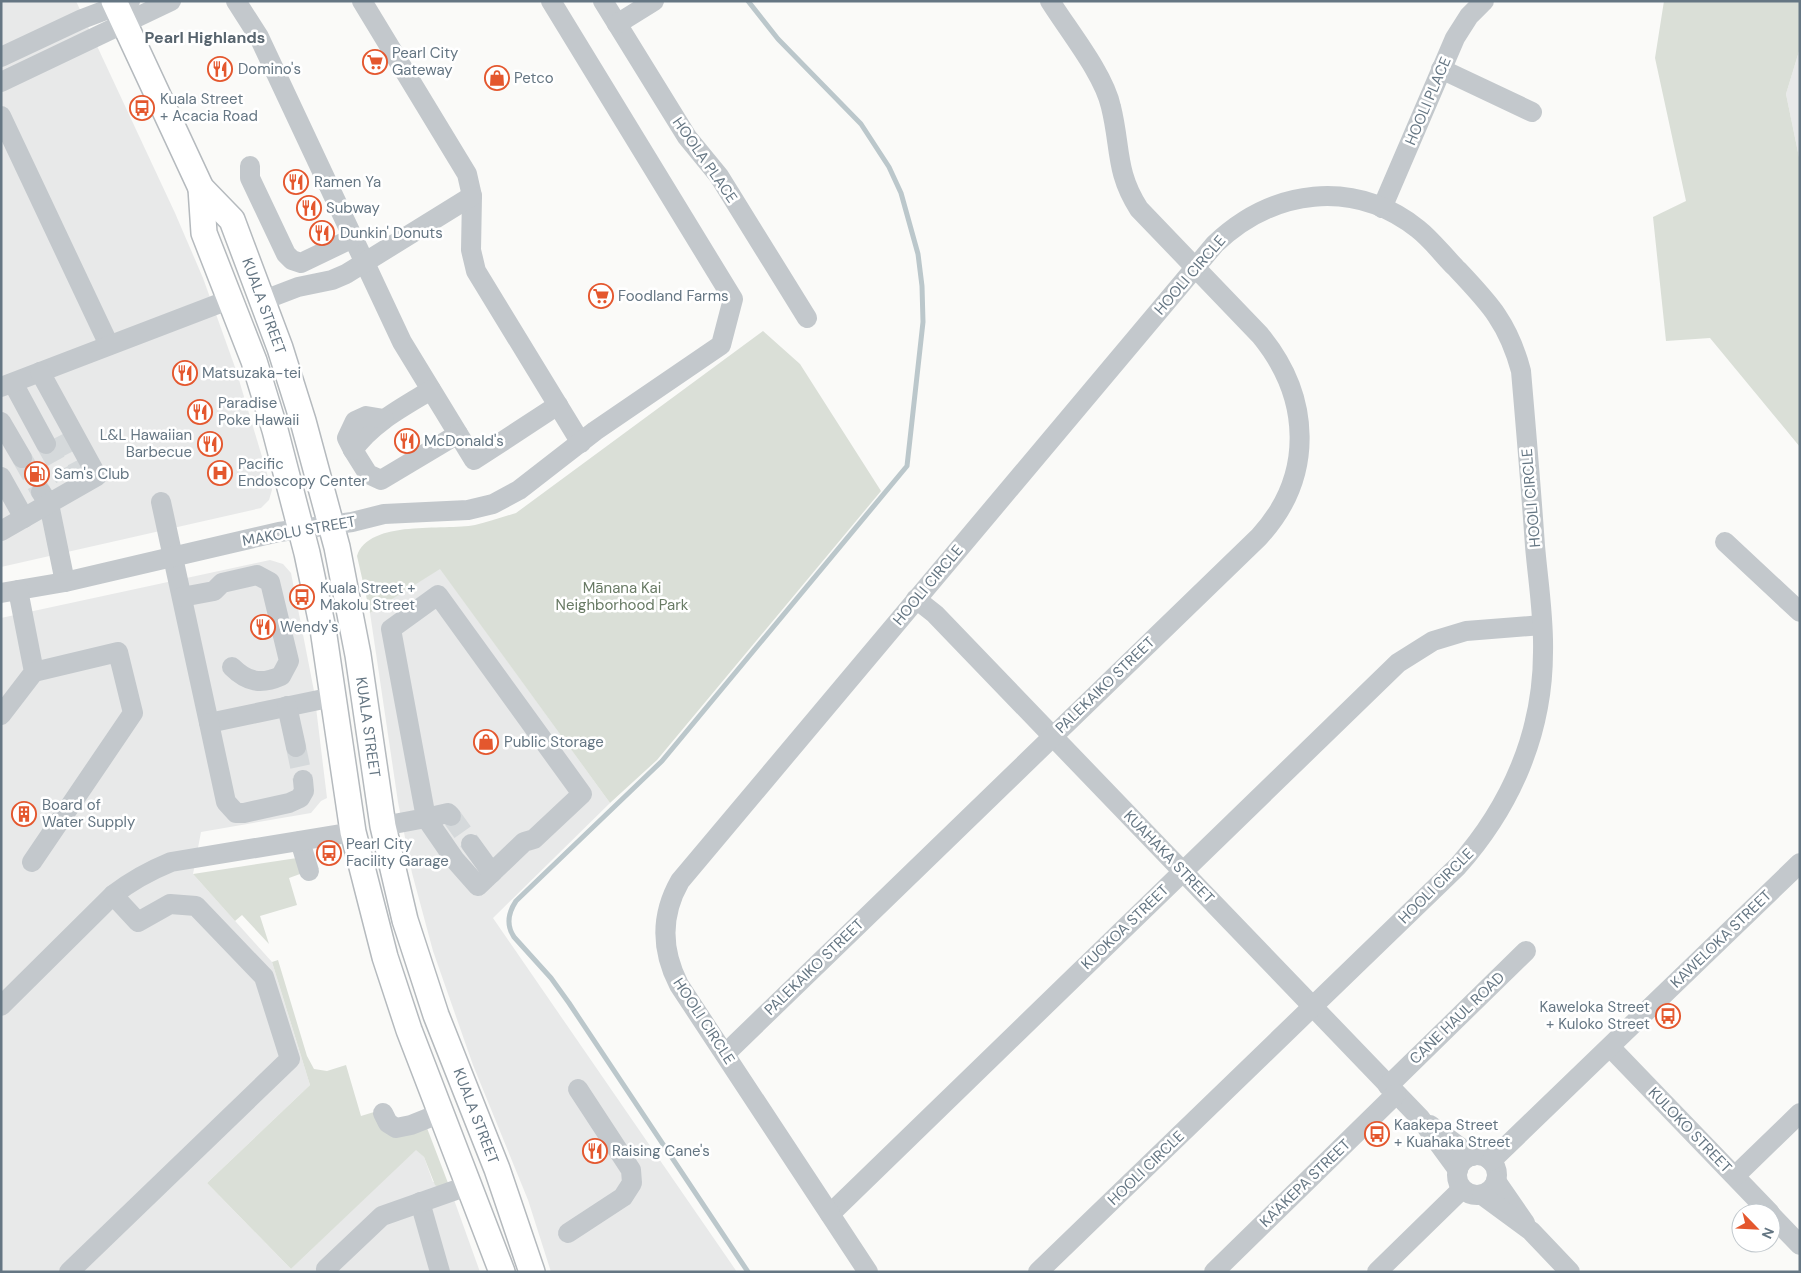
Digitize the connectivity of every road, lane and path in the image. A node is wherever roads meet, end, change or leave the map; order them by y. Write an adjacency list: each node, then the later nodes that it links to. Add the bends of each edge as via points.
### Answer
1 (171, 1): 8 (street)
2 (362, 1): 18 (street, via 467,174)
3 (550, 1): 33 (street, MAKOLU STREET, via 733,299 721,345)
4 (603, 1): 10 (street, HOOLA PLACE)
5 (654, 1): 10 (street)
6 (1050, 1): 22 (street, PALEKAIKO STREET, via 1100,79 1112,107 1119,161 1129,194 1139,209)
7 (1484, 1): 12 (street, HOOLI PLACE, via 1460,28)
8 (121, 8): 11 (street, via 82,19); 13 (street); 17 (main road, KUALA STREET)
9 (241, 9): 20 (street, via 259,37)
10 (617, 24): 25 (street, HOOLA PLACE, via 687,137 723,182)
11 (1, 57)
12 (1441, 70): 14 (street); 19 (street, HOOLI PLACE)
13 (1, 82)
14 (1532, 112)
15 (1, 116): 26 (street)
16 (250, 166): 20 (street, via 250,178 286,254 292,260 301,263)
17 (201, 188): 23 (main road, KUALA STREET, via 204,233); 24 (main road, KUALA STREET, via 232,220)
18 (472, 196): 21 (street); 29 (street, via 471,250 476,271)
19 (1382, 208): 22 (street, HOOLI CIRCLE, via 1337,196 1283,201 1230,229); 49 (street, HOOLI CIRCLE, via 1419,230 1484,297 1502,321 1514,346 1521,371)
20 (353, 238): 21 (street)
21 (364, 262): 24 (street, via 332,280 298,287); 28 (street, via 402,342)
22 (1195, 267): 47 (street, HOOLI CIRCLE); 56 (street, PALEKAIKO STREET, via 1260,334 1286,372 1298,416 1299,448 1295,473 1279,511 1259,537)
23 (230, 299): 26 (street); 40 (main road, KUALA STREET, via 254,362)
24 (264, 300): 39 (main road, KUALA STREET, via 303,421)
25 (807, 318)
26 (109, 346): 27 (street)
27 (21, 379): 32 (street); 36 (street, via 97,476 76,480)
28 (431, 390): 31 (street); 31 (street, via 384,419 366,416 355,421 347,438 353,450 368,474 381,480)
29 (558, 405): 31 (street, via 474,460); 33 (street)
30 (1, 422): 34 (street)
31 (458, 434)
32 (55, 439)
33 (581, 442): 39 (street, MAKOLU STREET, via 518,490 493,504 468,510 384,514)
34 (22, 458)
35 (1, 477): 38 (street)
36 (45, 498): 38 (street); 44 (street)
37 (162, 502): 43 (street)
38 (24, 518): 41 (street)
39 (331, 525): 40 (street, MAKOLU STREET); 61 (main road, KUALA STREET, via 356,648)
40 (301, 529): 43 (street, MAKOLU STREET); 52 (main road, KUALA STREET, via 323,629)
41 (1, 531)
42 (1725, 542): 48 (street)
43 (173, 555): 44 (street, MAKOLU STREET); 46 (street)
44 (65, 582): 45 (street, MAKOLU STREET)
45 (10, 592): 51 (street)
46 (182, 597): 50 (street, via 257,575 266,578 273,587 289,661 285,672 278,678 257,682 245,678); 55 (street)
47 (916, 599): 56 (street, KUAHAKA STREET, via 935,614); 75 (street, HOOLI CIRCLE, via 674,892 665,921 666,952 671,968)
48 (1800, 612)
49 (1542, 625): 68 (street, KUOKOA STREET, via 1466,631 1432,641 1398,664); 73 (street, HOOLI CIRCLE, via 1542,681 1535,724 1518,773 1500,811 1458,866)
50 (232, 667)
51 (34, 672): 54 (street); 65 (street, via 118,652 132,713)
52 (333, 697): 53 (street); 62 (main road, KUALA STREET)
53 (287, 706): 55 (street); 57 (street)
54 (1, 715)
55 (209, 723): 58 (street, via 226,802 236,812 289,803 302,795 305,788)
56 (1052, 736): 68 (street, KUAHAKA STREET); 75 (street, PALEKAIKO STREET)
57 (296, 747)
58 (303, 780)
59 (451, 816): 60 (street, via 448,813)
60 (426, 818): 61 (street); 69 (street, via 458,864 478,886); 69 (street, via 391,629 438,595 582,794)
61 (383, 826): 62 (main road); 98 (main road, KUALA STREET, via 405,920 436,1015 493,1159)
62 (352, 832): 63 (street); 80 (main road, KUALA STREET, via 385,957 409,1030)
63 (300, 841): 67 (street); 70 (street, via 171,862 131,881)
64 (471, 844): 69 (street)
65 (32, 862)
66 (1800, 862): 74 (street, KAWELOKA STREET)
67 (309, 871)
68 (1183, 871): 73 (street, KUAHAKA STREET); 89 (street, KUOKOA STREET)
69 (492, 873)
70 (113, 896): 72 (street); 94 (street, via 138,922 170,904 196,906 264,977 290,1059)
71 (1526, 951): 77 (street, CANE HAUL ROAD)
72 (1, 1006)
73 (1313, 1007): 77 (street, KUAHAKA STREET); 100 (street, HOOLI CIRCLE)
74 (1610, 1046): 82 (street, KAWELOKA STREET); 83 (street, KULOKO STREET)
75 (725, 1054): 89 (street, HOOLI CIRCLE)
76 (578, 1089): 92 (street, via 631,1170 632,1183 623,1197)
77 (1392, 1090): 81 (street, KUAHAKA STREET); 101 (street, KA'AKEPA STREET)
78 (1800, 1112): 83 (street)
79 (383, 1113): 80 (street, via 388,1123 401,1128)
80 (442, 1113): 84 (main road, KUALA STREET)
81 (1465, 1163): 82 (street, via 1485,1158); 85 (street, via 1458,1184)
82 (1493, 1171): 86 (street, via 1493,1187); 91 (street)
83 (1734, 1176): 88 (street, KULOKO STREET)
84 (470, 1185): 87 (street); 97 (main road, KUALA STREET)
85 (1462, 1189): 86 (street); 102 (street)
86 (1482, 1195): 91 (street)
87 (420, 1202): 95 (street, via 382,1216 326,1269); 96 (street)
88 (1760, 1203)
89 (830, 1214): 99 (street, HOOLI CIRCLE)
90 (1781, 1225): 93 (street, KULOKO STREET)
91 (1530, 1231): 103 (street)
92 (568, 1233)
93 (1800, 1245)
94 (69, 1272)
95 (327, 1272)
96 (440, 1272)
97 (502, 1272)
98 (532, 1272)
99 (868, 1272)
100 (1038, 1272)
101 (1214, 1272)
102 (1377, 1272)
103 (1570, 1272)

